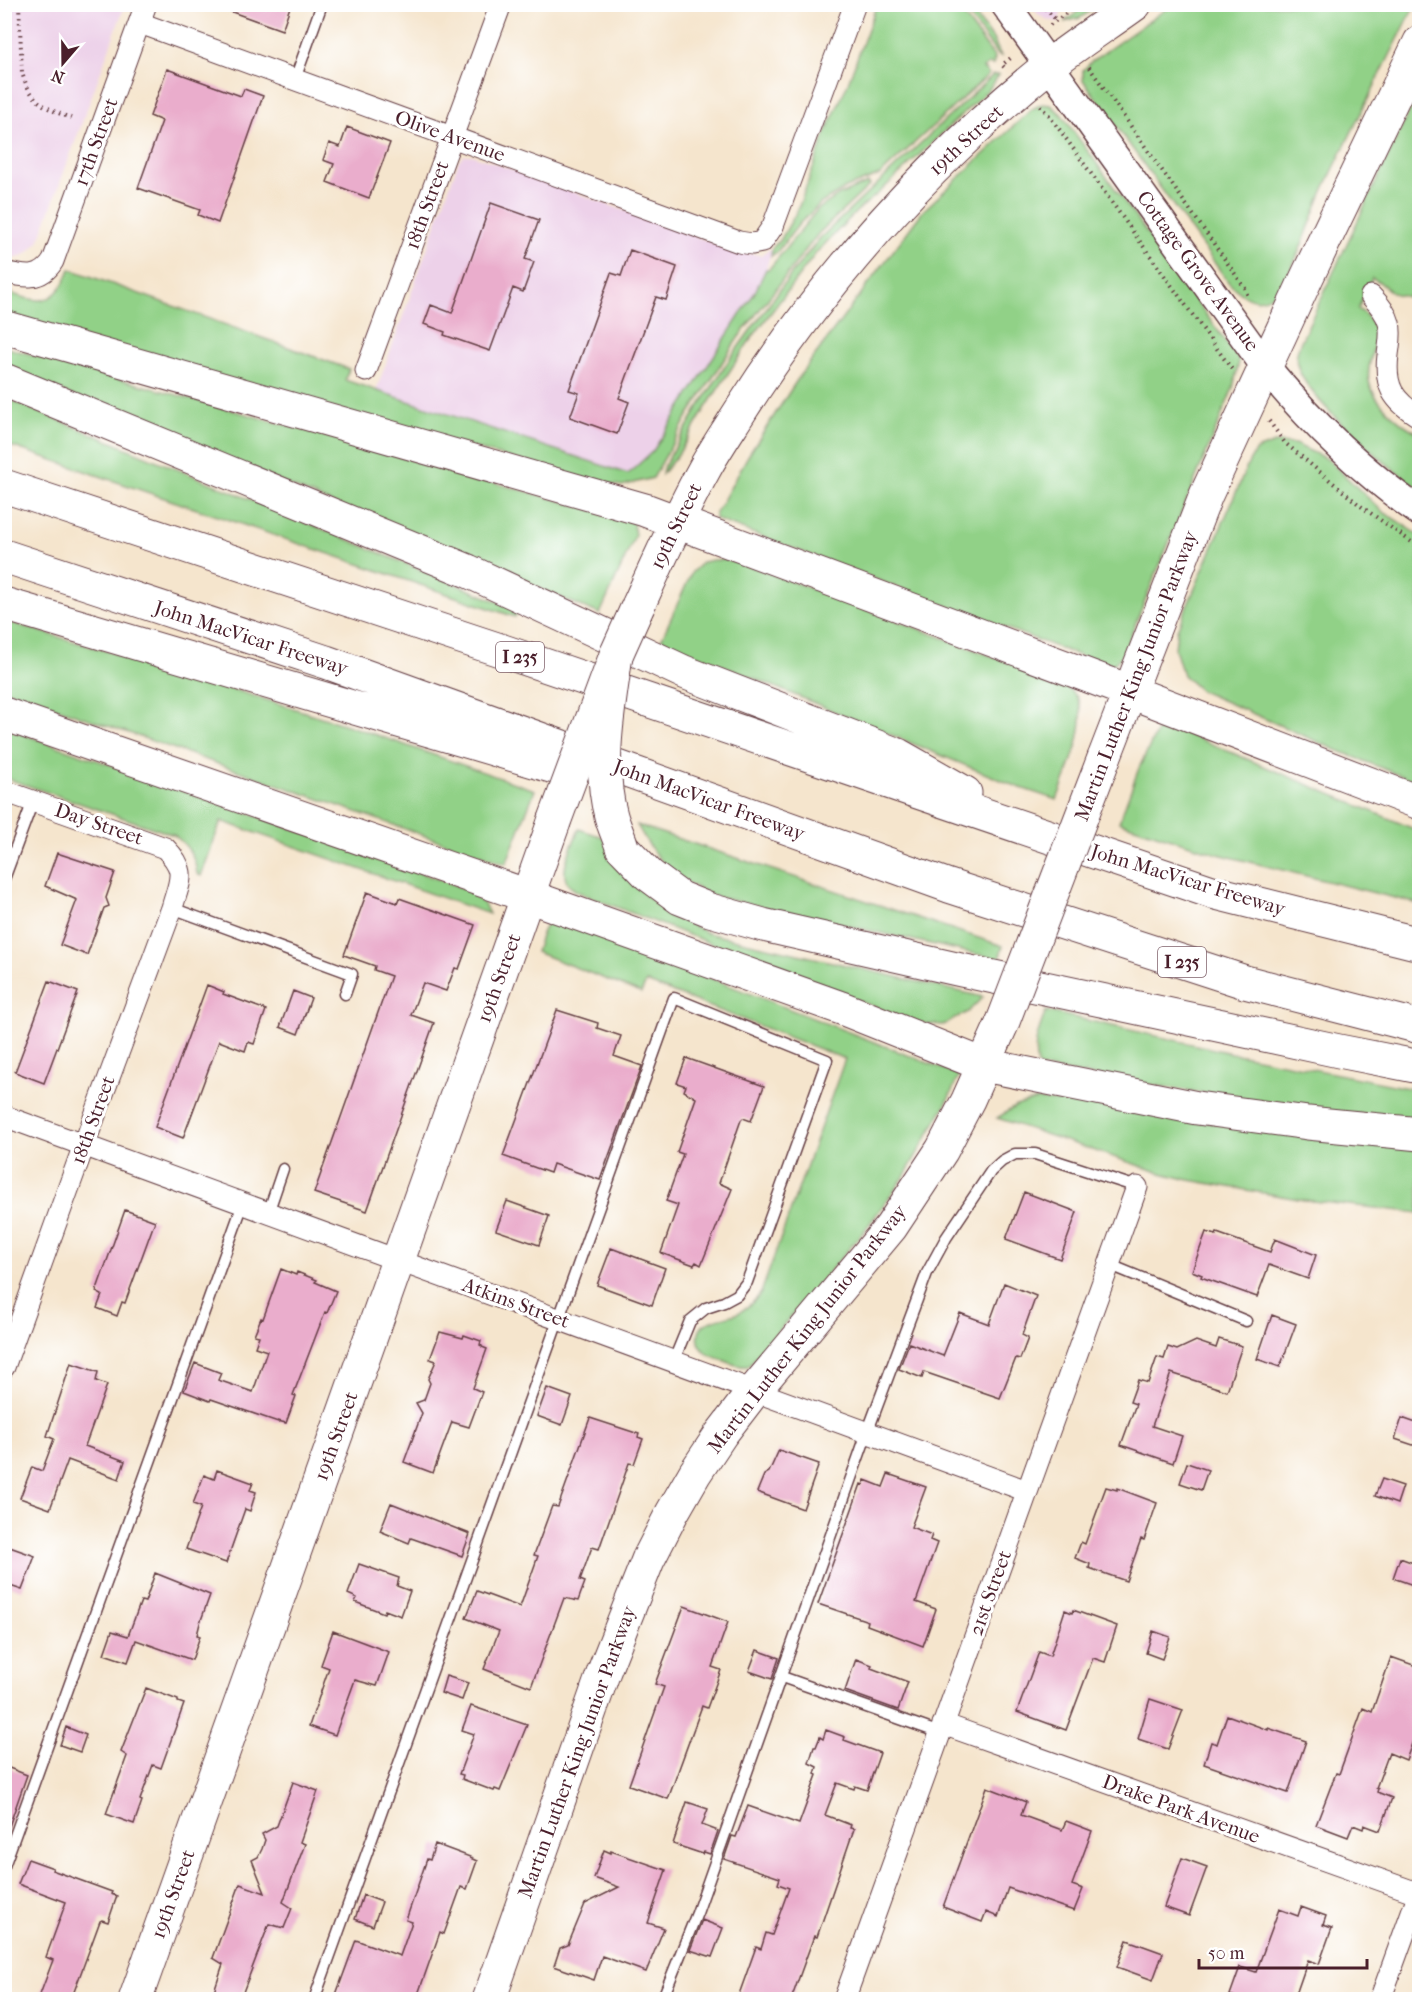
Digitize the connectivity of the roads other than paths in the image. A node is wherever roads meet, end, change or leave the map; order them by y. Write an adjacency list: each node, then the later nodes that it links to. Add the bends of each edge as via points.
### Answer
1 (322, 4): 9 (lane)
2 (501, 4): 10 (street, 18th Street)
3 (855, 4): 10 (street, Olive Avenue, via 773,226 762,242 739,242)
4 (1005, 4): 8 (street, Cottage Grove Avenue)
5 (1135, 4): 8 (main road)
6 (143, 14): 9 (street, Olive Avenue); 11 (street, 17th Street, via 53,261 48,269 30,277)
7 (1419, 42): 15 (main road, Martin Luther King Junior Parkway)
8 (1049, 65): 15 (street, Cottage Grove Avenue); 20 (main road, 19th Street, via 957,147 892,213 822,294 774,359 705,466)
9 (295, 79): 10 (street, Olive Avenue)
10 (452, 137): 14 (street, 18th Street)
11 (4, 272)
12 (1371, 296): 17 (street, via 1382,307 1389,323 1389,388 1398,401)
13 (4, 327): 20 (main road)
14 (366, 371)
15 (1251, 371): 19 (street, Cottage Grove Avenue, via 1287,393 1366,471); 24 (main road, Martin Luther King Junior Parkway)
16 (4, 380): 29 (main road, via 468,571 684,672 898,755)
17 (1419, 417)
18 (4, 486): 29 (main road, John MacVicar Freeway / I 235)
19 (1419, 512)
20 (677, 521): 23 (main road, 19th Street, bridge); 24 (main road)
21 (4, 556): 32 (main road, John MacVicar Freeway / I 235, via 326,662)
22 (4, 604): 32 (main road)
23 (616, 655): 33 (main road, 19th Street, bridge); 39 (main road, bridge, via 605,727 611,815 622,847 649,875 680,898 763,925)
24 (1130, 691): 28 (main road); 38 (main road, Martin Luther King Junior Parkway, bridge)
25 (4, 714): 33 (main road)
26 (4, 791): 27 (street, Day Street)
27 (33, 801): 30 (street, Day Street, via 165,848 177,859); 31 (lane)
28 (1419, 803)
29 (1034, 832): 35 (main road, John MacVicar Freeway / I 235, via 1212,892)
30 (182, 872): 34 (street, 18th Street)
31 (4, 879)
32 (949, 886): 37 (main road, John MacVicar Freeway / I 235, via 1245,982)
33 (528, 896): 38 (main road, via 844,1009); 47 (main road, 19th Street)
34 (172, 908): 36 (lane, via 352,974); 42 (street, 18th Street)
35 (1419, 944)
36 (345, 994)
37 (1419, 1027)
38 (984, 1065): 41 (main road, via 1197,1108); 53 (main road, Martin Luther King Junior Parkway, via 942,1150 891,1227)
39 (1419, 1067)
40 (4, 1116): 42 (street, Atkins Street)
41 (1419, 1134)
42 (84, 1145): 45 (street, Atkins Street); 52 (street, 18th Street)
43 (284, 1169): 46 (lane)
44 (1137, 1187): 48 (street, 21st Street); 54 (lane, via 1035,1154 1015,1155 1002,1161 946,1238 927,1273)
45 (243, 1204): 46 (street, Atkins Street); 58 (lane)
46 (268, 1213): 47 (street, Atkins Street)
47 (399, 1260): 49 (street, Atkins Street); 60 (main road, 19th Street)
48 (1108, 1264): 50 (lane); 55 (street, 21st Street)
49 (560, 1319): 51 (street, Atkins Street); 51 (lane, via 674,998 827,1060 747,1282 737,1294 706,1308 690,1321); 61 (lane)
50 (1246, 1321)
51 (674, 1360): 53 (street, Atkins Street)
52 (4, 1367)
53 (754, 1391): 54 (street, Atkins Street); 62 (main road, Martin Luther King Junior Parkway, via 695,1473 648,1560 604,1671)
54 (867, 1433): 55 (street, Atkins Street); 56 (lane)
55 (1027, 1491): 57 (street, 21st Street)
56 (782, 1677): 57 (lane); 63 (lane)
57 (942, 1729): 59 (street, Drake Park Avenue); 64 (street, 21st Street)
58 (4, 1866)
59 (1419, 1892): 65 (street)
60 (135, 2000)
61 (314, 2000)
62 (489, 2000)
63 (662, 2000)
64 (844, 2000)
65 (1380, 2000)

